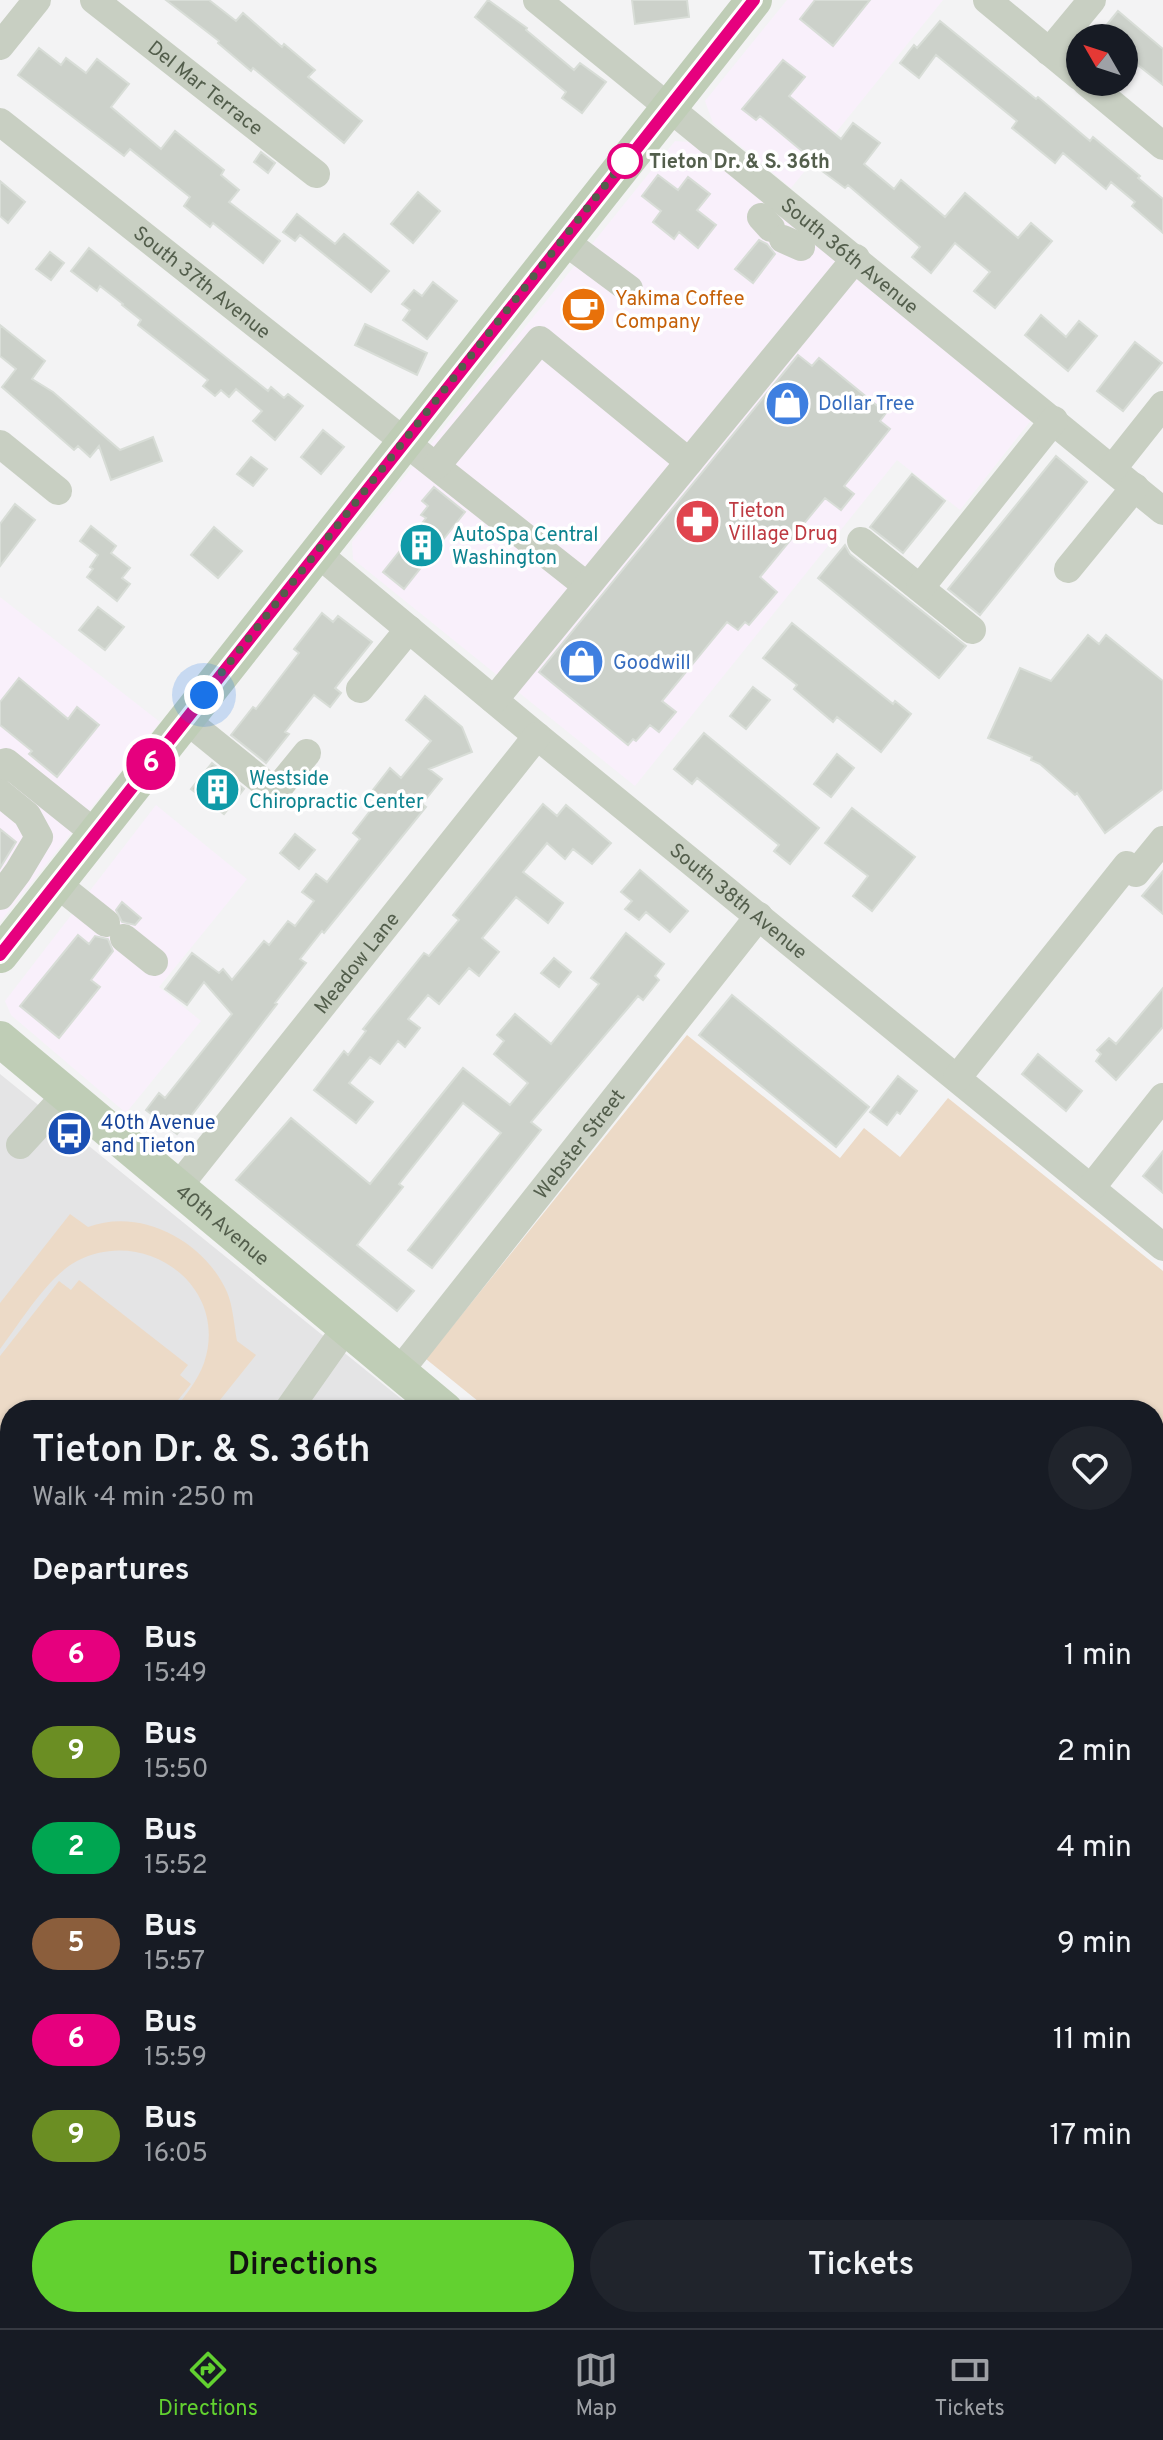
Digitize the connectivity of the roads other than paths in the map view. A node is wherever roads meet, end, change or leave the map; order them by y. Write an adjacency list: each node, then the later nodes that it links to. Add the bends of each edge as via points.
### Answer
1 (37, 0): 7 (street)
2 (94, 0): 14 (street, Del Mar Terrace)
3 (537, 0): 11 (street, South 36th Avenue)
4 (754, 0): 11 (main road)
5 (987, 0): 8 (street)
6 (1092, 0): 8 (street)
7 (0, 46)
8 (1049, 52): 9 (street)
9 (1066, 66)
10 (1103, 96): 13 (street)
11 (669, 105): 15 (main road); 16 (street, South 36th Avenue)
12 (0, 122): 20 (street, South 37th Avenue)
13 (1163, 146)
14 (316, 174)
15 (563, 240): 17 (street); 20 (main road)
16 (856, 258): 19 (street, South 36th Avenue); 22 (street)
17 (629, 289)
18 (1163, 405): 24 (street)
19 (1054, 420): 24 (street, South 36th Avenue); 32 (street)
20 (405, 440): 23 (street, South 37th Avenue); 29 (main road)
21 (0, 444): 26 (street)
22 (689, 462): 23 (street, via 540,340); 31 (street)
23 (437, 465): 31 (street, South 37th Avenue)
24 (1113, 468): 25 (street, South 36th Avenue)
25 (1135, 487): 27 (street, South 36th Avenue); 30 (street)
26 (58, 491)
27 (1163, 511)
28 (861, 541): 32 (street)
29 (316, 552): 33 (street, South 38th Avenue); 37 (main road)
30 (1068, 569)
31 (587, 586): 36 (street)
32 (920, 588): 34 (street)
33 (409, 629): 35 (street); 36 (street, South 38th Avenue)
34 (972, 630)
35 (360, 689)
36 (494, 700): 38 (street, South 38th Avenue)
37 (185, 719): 39 (street, via 275,792); 42 (main road)
38 (537, 736): 46 (street, South 38th Avenue); 54 (street, Meadow Lane)
39 (307, 753)
40 (0, 770): 42 (street, via 6,762)
41 (0, 793): 45 (street, via 27,815 39,837)
42 (96, 834): 44 (main road)
43 (1163, 840): 50 (street, via 1136,873 1127,865)
44 (57, 884): 47 (main road); 48 (street)
45 (0, 896)
46 (759, 916): 50 (street, South 38th Avenue); 58 (street, Webster Street)
47 (0, 955)
48 (154, 962)
49 (0, 1039): 51 (main road, 40th Avenue)
50 (957, 1078): 55 (street, South 38th Avenue)
51 (66, 1095): 53 (street); 54 (main road, 40th Avenue)
52 (1163, 1097): 55 (street)
53 (20, 1145)
54 (177, 1188): 57 (main road, 40th Avenue)
55 (1091, 1188): 56 (street, South 38th Avenue)
56 (1163, 1247)
57 (345, 1329): 58 (main road, 40th Avenue); 59 (street)
58 (398, 1373): 60 (main road, 40th Avenue)
59 (295, 1400)
60 (432, 1400)

